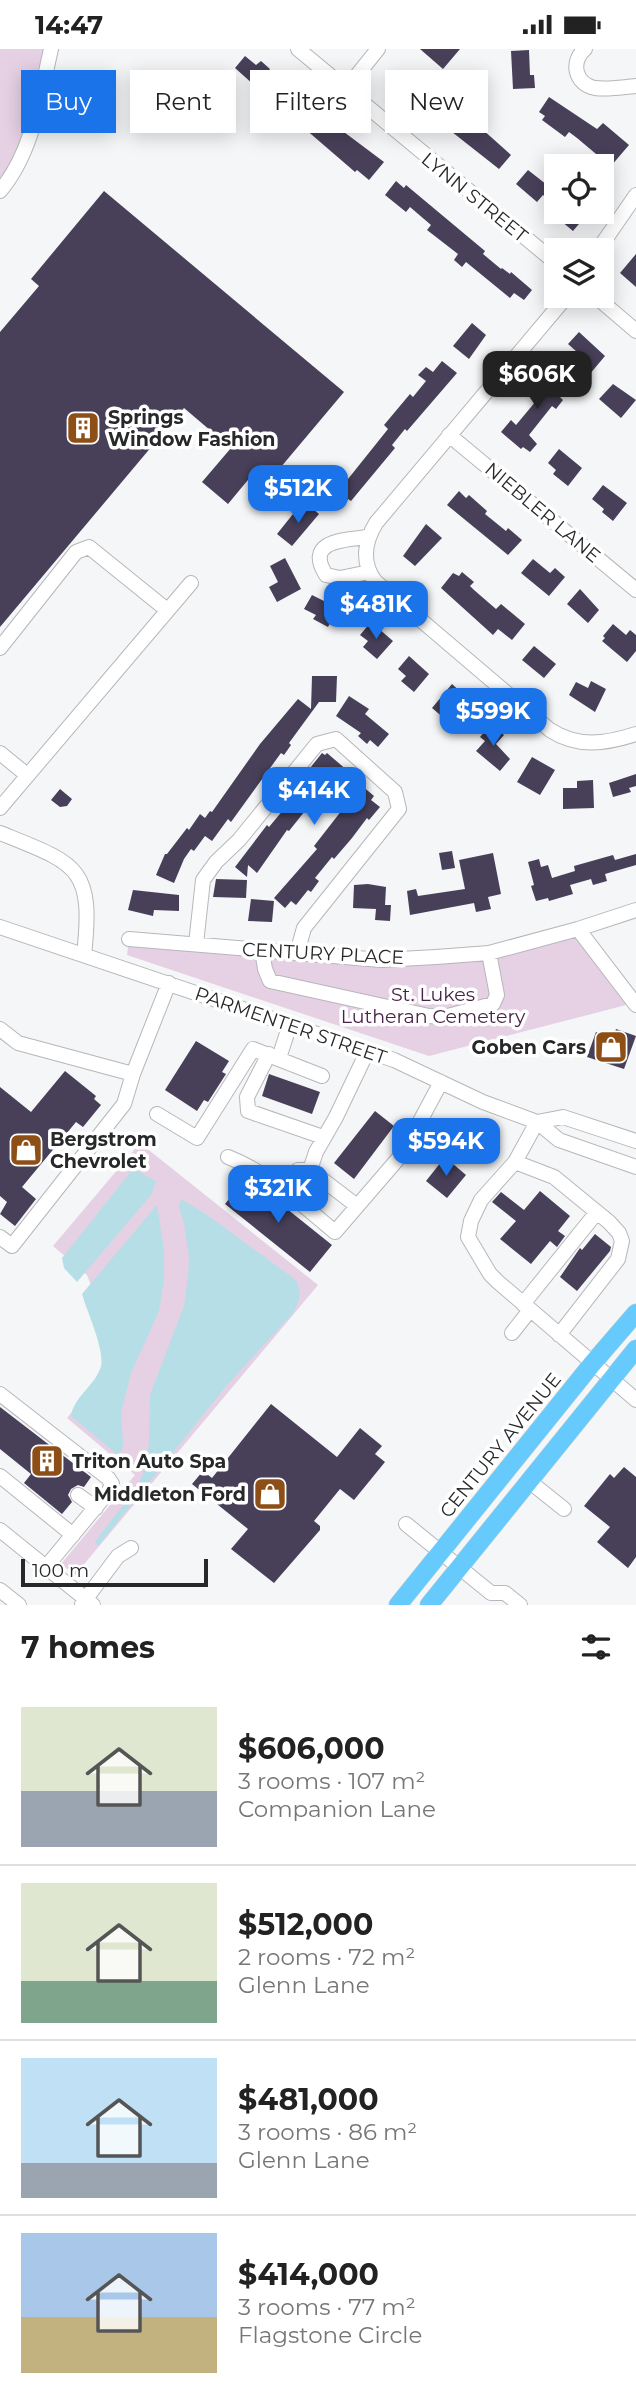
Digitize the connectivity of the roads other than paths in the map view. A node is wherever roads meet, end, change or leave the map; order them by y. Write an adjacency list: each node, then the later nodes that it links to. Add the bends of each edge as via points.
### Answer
1 (51, 49): 9 (street, via 21,162)
2 (298, 49): 5 (street, LYNN STREET)
3 (378, 49): 6 (street)
4 (585, 49): 7 (street, via 575,70 587,85)
5 (323, 70)
6 (361, 70)
7 (636, 86)
8 (371, 110): 12 (street, LYNN STREET)
9 (0, 191)
10 (636, 195): 11 (street)
11 (606, 238)
12 (544, 253)
13 (557, 308): 16 (street)
14 (609, 308): 15 (street)
15 (636, 331)
16 (449, 435): 17 (street); 20 (street, NIEBLER LANE)
17 (368, 537): 18 (street); 18 (street, via 335,540 319,557 326,575 340,578)
18 (369, 572): 23 (street, via 446,643 562,737 579,744)
19 (191, 583): 21 (street)
20 (636, 590)
21 (167, 610): 22 (street, via 89,547 82,548); 25 (street)
22 (0, 648)
23 (634, 735)
24 (0, 753): 25 (street)
25 (27, 775): 26 (street)
26 (1, 804)
27 (0, 833): 36 (street, via 56,856 79,878 88,909)
28 (636, 910): 30 (street, CENTURY PLACE)
29 (0, 927): 36 (street, PARMENTER STREET)
30 (578, 929): 35 (street, CENTURY PLACE); 38 (street)
31 (129, 939): 32 (street, CENTURY PLACE)
32 (195, 944): 33 (street, CENTURY PLACE); 34 (street, via 202,880 317,744 336,739 396,792 399,810 304,928)
33 (262, 950): 34 (street, CENTURY PLACE); 35 (street, via 270,981 444,1017 493,1004 496,995)
34 (297, 953): 35 (street, CENTURY PLACE, via 381,960)
35 (489, 953)
36 (85, 955): 37 (street, PARMENTER STREET)
37 (169, 983): 39 (street, PARMENTER STREET); 43 (street)
38 (636, 1005)
39 (290, 1024): 41 (street, PARMENTER STREET); 42 (street)
40 (0, 1029): 43 (street, via 18,1043)
41 (368, 1051): 45 (street, PARMENTER STREET); 48 (street)
42 (274, 1056): 44 (street); 46 (street, via 253,1049 197,1138); 48 (street, via 247,1097 248,1111)
43 (133, 1074): 57 (street, via 124,1104 12,1246)
44 (322, 1076)
45 (441, 1082): 47 (street, PARMENTER STREET); 55 (street, via 403,1153)
46 (158, 1114)
47 (537, 1122): 49 (street, PARMENTER STREET, via 563,1117); 51 (street); 52 (street, PARMENTER STREET, via 559,1140)
48 (323, 1137): 53 (street)
49 (636, 1141)
50 (228, 1157): 54 (street, via 250,1165)
51 (515, 1162): 56 (street, via 554,1177); 58 (street, via 481,1200 468,1237 490,1274)
52 (636, 1167)
53 (310, 1170): 54 (street, via 298,1170); 55 (street)
54 (281, 1188): 55 (street, via 335,1232)
55 (357, 1206)
56 (597, 1212): 58 (street); 61 (street, via 619,1233 618,1259)
57 (0, 1237)
58 (526, 1307): 60 (street); 61 (street)
59 (636, 1313): 63 (main road, CENTURY AVENUE)
60 (512, 1333)
61 (559, 1335): 63 (street)
62 (636, 1349): 64 (main road)
63 (592, 1364): 64 (street); 76 (main road, CENTURY AVENUE)
64 (611, 1379): 66 (street); 68 (main road)
65 (0, 1394): 70 (street, via 108,1478 112,1484)
66 (636, 1400)
67 (0, 1476): 74 (street)
68 (529, 1481): 71 (street); 78 (main road)
69 (78, 1495): 70 (street)
70 (96, 1508): 74 (street)
71 (564, 1509)
72 (406, 1524): 76 (street)
73 (0, 1530): 77 (street)
74 (73, 1535): 77 (street)
75 (131, 1548): 81 (street, via 118,1556)
76 (440, 1552): 78 (street); 83 (main road, CENTURY AVENUE)
77 (46, 1567): 81 (street)
78 (459, 1567): 80 (street, via 491,1593); 84 (main road)
79 (0, 1590): 82 (street)
80 (505, 1593): 85 (street); 86 (street)
81 (86, 1603)
82 (19, 1605)
83 (398, 1605)
84 (429, 1605)
85 (495, 1605)
86 (520, 1605)

